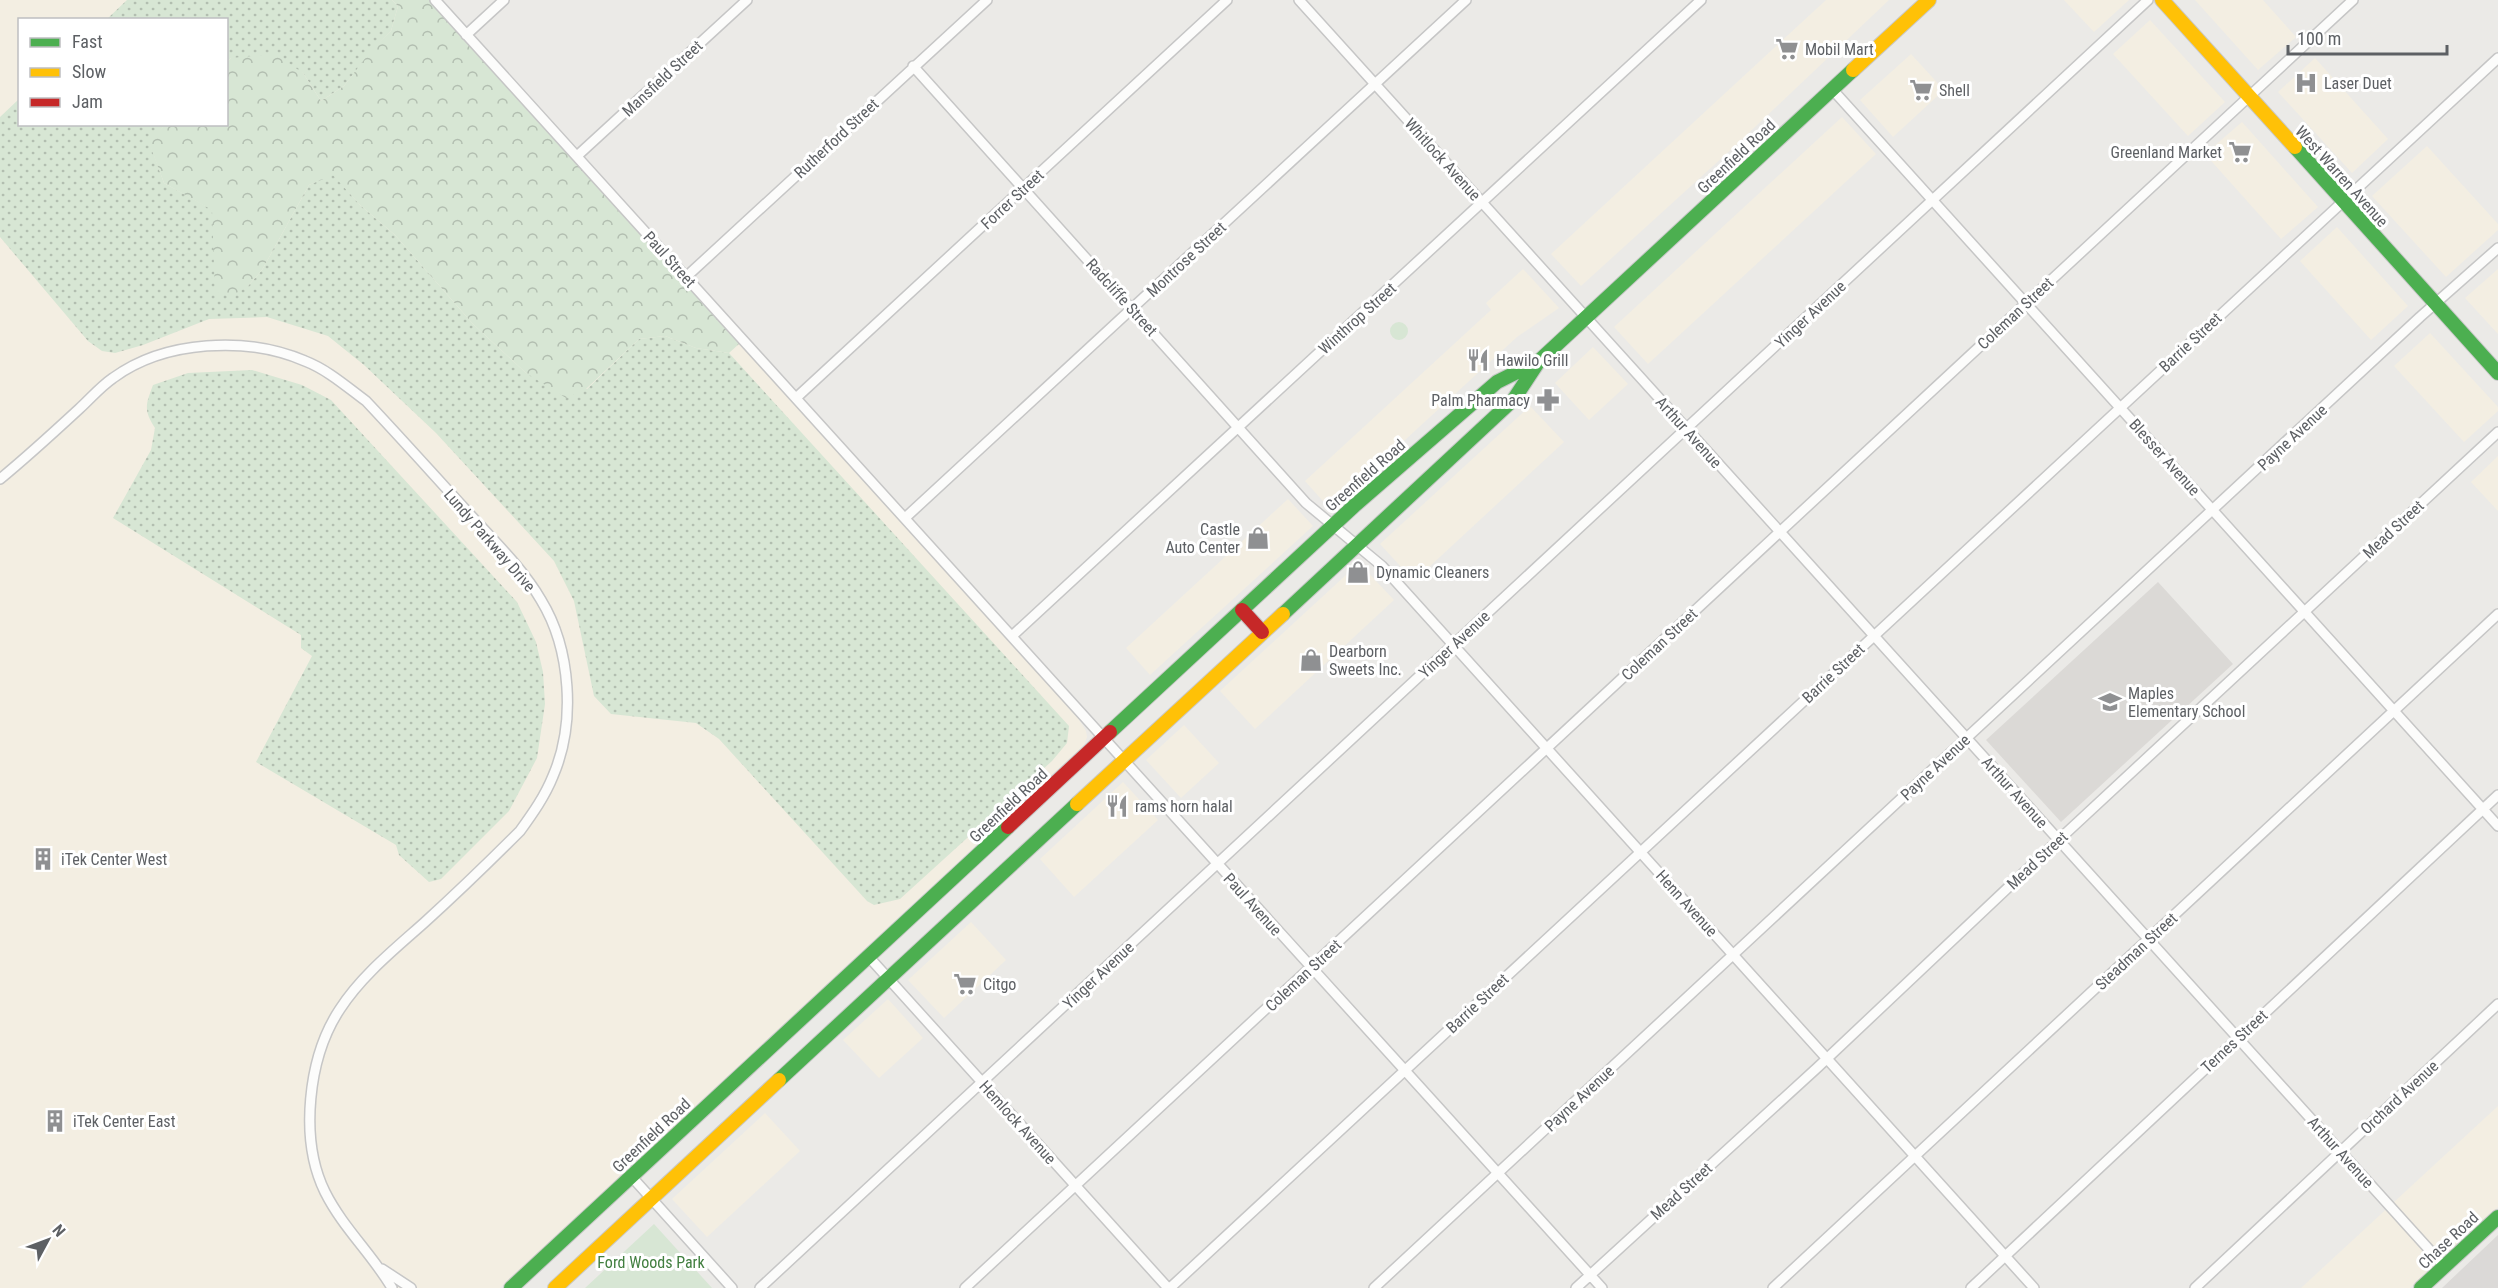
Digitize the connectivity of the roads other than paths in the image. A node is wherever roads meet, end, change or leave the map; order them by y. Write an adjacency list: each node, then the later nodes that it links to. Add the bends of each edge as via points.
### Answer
1 (435, 0): 13 (street, Paul Street)
2 (504, 0): 13 (street)
3 (747, 0): 19 (street, Mansfield Street)
4 (987, 0): 15 (street, Rutherford Street)
5 (1227, 0): 20 (street, Forrer Street)
6 (1299, 0): 16 (street, Whitlock Avenue)
7 (1466, 0): 16 (street, Montrose Street)
8 (1701, 0): 23 (street, Winthrop Street)
9 (1929, 0): 17 (main road, Greenfield Road)
10 (2148, 0): 21 (street, Yinger Avenue)
11 (2162, 0): 18 (main road, West Warren Avenue)
12 (2353, 0): 18 (street, Coleman Street)
13 (466, 35): 19 (street, Paul Street)
14 (2498, 58): 22 (street, Barrie Street)
15 (913, 66): 20 (street, Radcliffe Street); 25 (street, Rutherford Street)
16 (1375, 85): 23 (street, Whitlock Avenue); 28 (street, Montrose Street)
17 (1832, 89): 21 (street, Blesser Avenue); 29 (main road, Greenfield Road)
18 (2249, 97): 22 (main road, West Warren Avenue); 26 (street, Coleman Street)
19 (577, 156): 25 (street, Paul Street)
20 (1023, 188): 28 (street, Radcliffe Street); 32 (street, Forrer Street)
21 (1933, 200): 26 (street, Blesser Avenue); 35 (street, Yinger Avenue)
22 (2342, 200): 27 (main road, West Warren Avenue); 33 (street, Barrie Street)
23 (1483, 203): 29 (street, Whitlock Avenue); 34 (street, Winthrop Street)
24 (2498, 248): 27 (street, Payne Avenue)
25 (686, 277): 32 (street, Paul Street)
26 (2026, 303): 33 (street, Blesser Avenue); 41 (street, Coleman Street)
27 (2435, 304): 31 (main road, West Warren Avenue); 38 (street, Payne Avenue)
28 (1132, 309): 34 (street, Radcliffe Street); 39 (street, Montrose Street)
29 (1586, 318): 30 (main road, Greenfield Road); 35 (street, Arthur Avenue)
30 (1539, 361): 40 (main road, Greenfield Road, via 1497,382); 42 (main road, Greenfield Road, via 1514,399)
31 (2498, 373)
32 (796, 398): 39 (street, Paul Street)
33 (2120, 407): 38 (street, Blesser Avenue); 48 (street, Barrie Street)
34 (1238, 427): 40 (street, Radcliffe Street, via 1306,503); 47 (street, Winthrop Street)
35 (1686, 429): 41 (street, Arthur Avenue); 49 (street, Yinger Avenue)
36 (2498, 432): 44 (street, Mead Street)
37 (0, 479): 80 (street, Lundy Parkway Drive, via 113,378 137,364 171,352 216,345 260,348 305,361 366,401 518,568 541,600 557,635 567,680 566,728 554,774 520,831 359,985 339,1009 321,1050 309,1102 311,1144 324,1190 346,1228)
38 (2212, 510): 44 (street, Blesser Avenue); 52 (street, Payne Avenue)
39 (905, 518): 47 (street, Paul Avenue)
40 (1332, 526): 42 (street, Henn Avenue); 43 (main road, Greenfield Road)
41 (1779, 531): 48 (street, Arthur Avenue); 53 (street, Coleman Street)
42 (1357, 544): 46 (main road, Greenfield Road); 49 (street, Henn Avenue)
43 (1242, 610): 46 (main road); 51 (main road, Greenfield Road)
44 (2304, 612): 50 (street, Blesser Avenue); 58 (street, Mead Street)
45 (2498, 614): 50 (street, Steadman Street)
46 (1262, 632): 54 (main road, Greenfield Road)
47 (1012, 636): 51 (street, Paul Avenue)
48 (1873, 636): 52 (street, Arthur Avenue); 59 (street, Barrie Street)
49 (1453, 645): 53 (street, Henn Avenue); 60 (street, Yinger Avenue)
50 (2393, 710): 56 (street, Blesser Avenue); 61 (street, Steadman Street)
51 (1104, 738): 54 (street, Paul Avenue); 63 (main road, Greenfield Road)
52 (1966, 738): 58 (street, Arthur Avenue); 62 (street, Payne Avenue)
53 (1547, 749): 59 (street, Henn Avenue); 64 (street, Coleman Street)
54 (1124, 761): 60 (street, Paul Avenue); 65 (main road, Greenfield Road)
55 (2498, 795): 56 (street, Ternes Street)
56 (2483, 809): 57 (street, Blesser Avenue); 67 (street, Ternes Street)
57 (2498, 825)
58 (2058, 840): 61 (street, Arthur Avenue); 68 (street, Mead Street)
59 (1640, 853): 62 (street, Henn Avenue); 69 (street, Barrie Street)
60 (1217, 865): 64 (street, Paul Avenue); 70 (street, Yinger Avenue)
61 (2149, 939): 67 (street, Arthur Avenue); 72 (street, Steadman Street)
62 (1734, 955): 68 (street, Henn Avenue); 73 (street, Payne Avenue)
63 (868, 956): 65 (street, Hemlock Avenue); 74 (main road, Greenfield Road)
64 (1311, 968): 69 (street, Paul Avenue); 75 (street, Coleman Street)
65 (888, 979): 70 (street, Hemlock Avenue); 76 (main road, Greenfield Road)
66 (2498, 1004): 71 (street, Orchard Avenue)
67 (2237, 1038): 71 (street, Arthur Avenue); 78 (street, Ternes Street)
68 (1827, 1058): 72 (street, Henn Avenue); 81 (street, Mead Street)
69 (1404, 1070): 73 (street, Paul Avenue); 89 (street, Barrie Street)
70 (982, 1083): 75 (street, Hemlock Avenue); 87 (street, Yinger Avenue)
71 (2341, 1152): 79 (street, Arthur Avenue); 96 (street, Orchard Avenue)
72 (1915, 1156): 78 (street, Henn Avenue); 93 (street, Steadman Street)
73 (1498, 1173): 81 (street, Paul Avenue); 90 (street, Payne Avenue)
74 (631, 1176): 76 (street); 84 (main road, Greenfield Road)
75 (1075, 1185): 88 (street, Coleman Street); 89 (street, Hemlock Avenue)
76 (651, 1198): 85 (main road, Greenfield Road); 86 (street)
77 (2498, 1217): 79 (main road, Chase Road)
78 (2005, 1256): 94 (street, Ternes Street); 95 (street, Henn Avenue)
79 (2444, 1266): 97 (main road, Chase Road)
80 (380, 1267): 82 (street, Lundy Parkway Drive); 83 (street, Lundy Parkway Drive)
81 (1590, 1275): 91 (street, Mead Street); 92 (street, Paul Avenue)
82 (392, 1288)
83 (411, 1288)
84 (511, 1288)
85 (555, 1288)
86 (732, 1288)
87 (760, 1288)
88 (965, 1288)
89 (1169, 1288)
90 (1374, 1288)
91 (1576, 1288)
92 (1602, 1288)
93 (1773, 1288)
94 (1971, 1288)
95 (2034, 1288)
96 (2195, 1288)
97 (2421, 1288)

